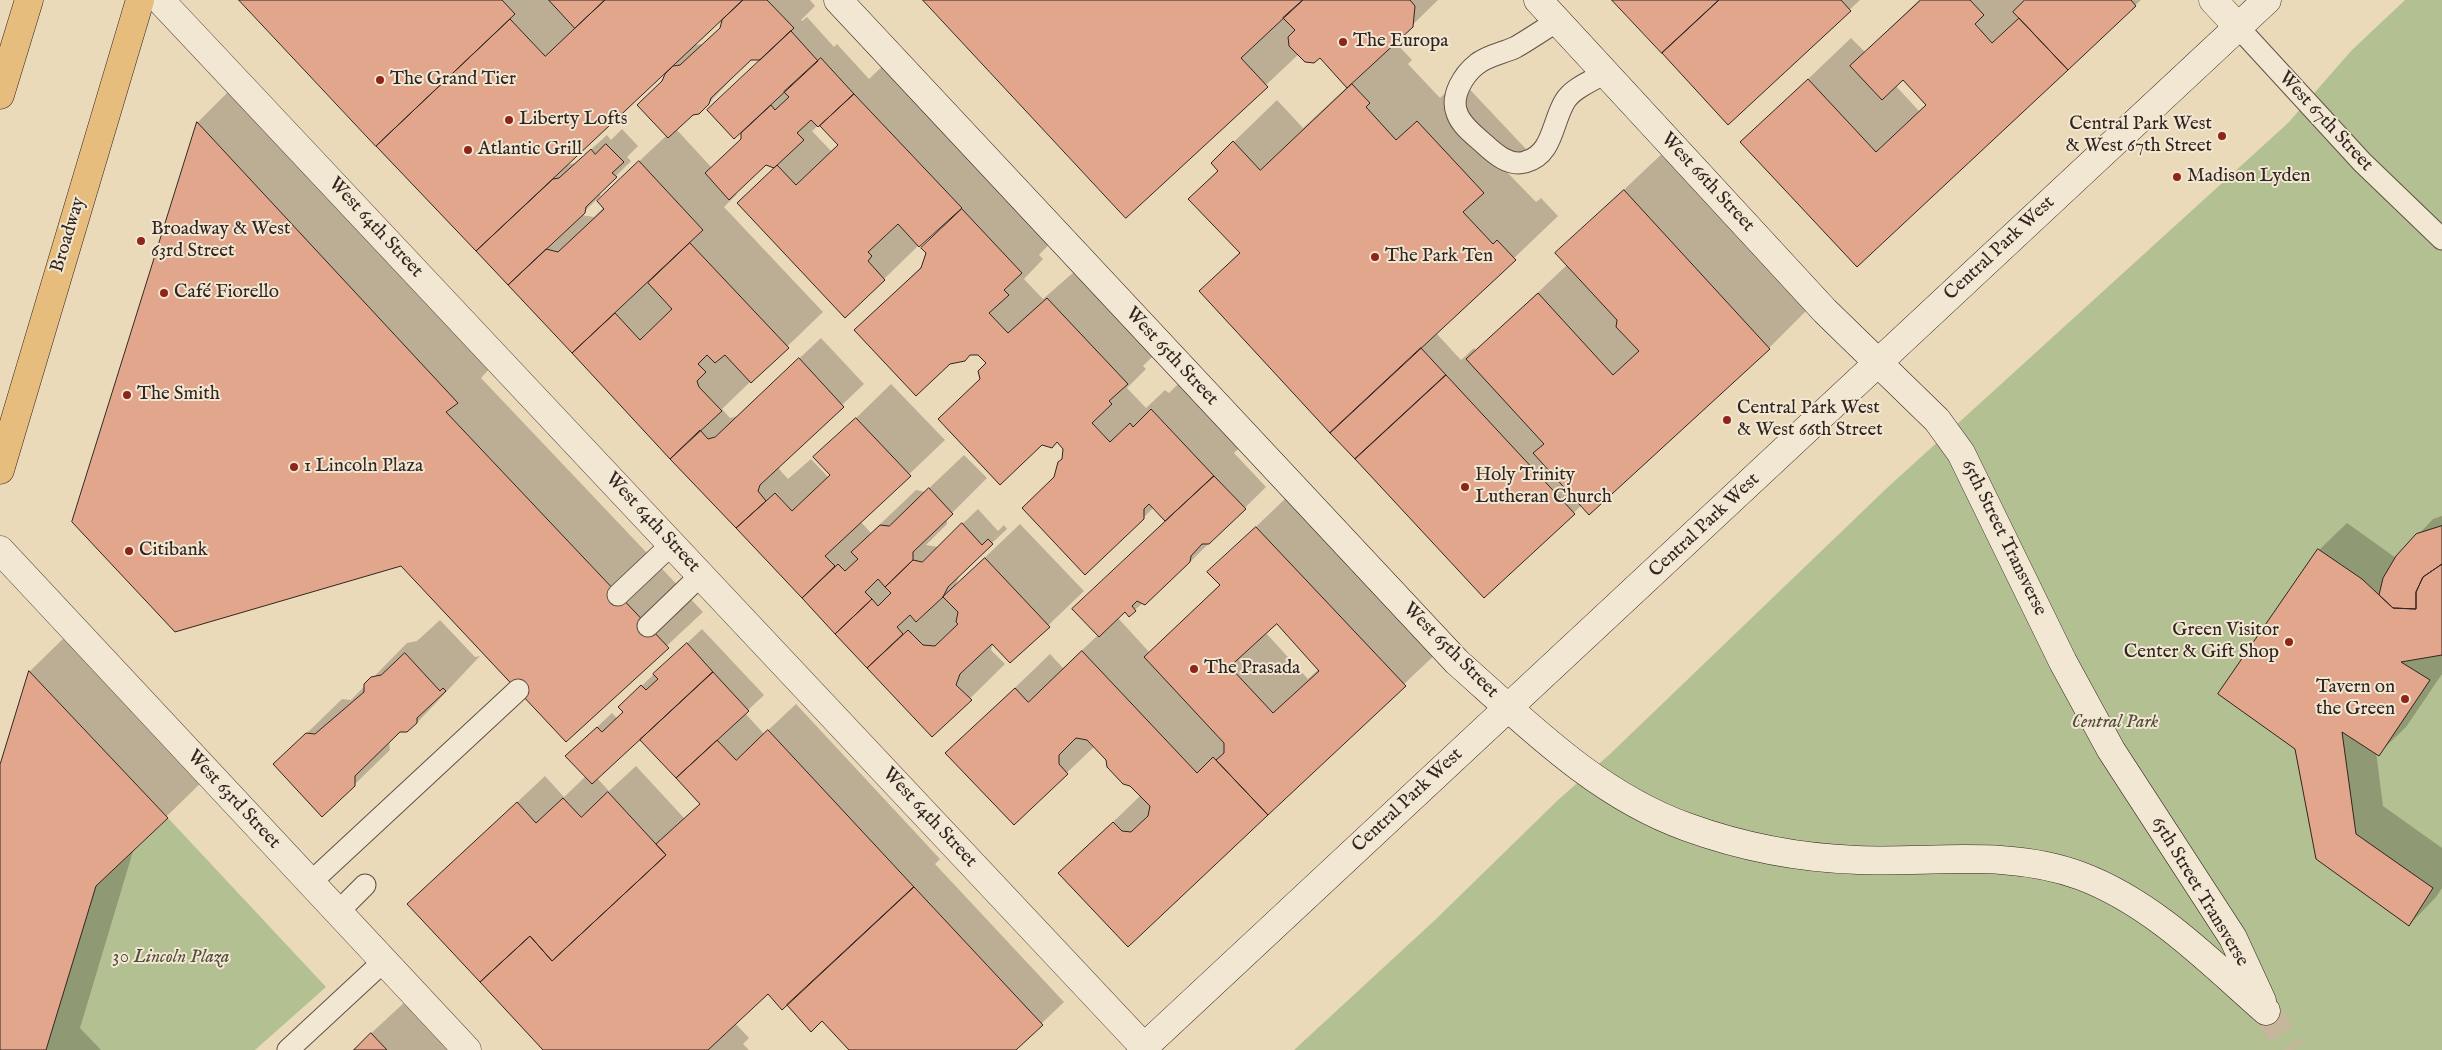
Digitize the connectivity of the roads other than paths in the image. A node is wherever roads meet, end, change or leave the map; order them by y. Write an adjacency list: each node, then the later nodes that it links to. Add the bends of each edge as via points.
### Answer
1 (29, 0): 11 (main road)
2 (140, 0): 14 (main road, Broadway)
3 (160, 0): 15 (main road, West 64th Street)
4 (838, 0): 21 (main road, West 65th Street, via 1457,662)
5 (1538, 0): 8 (main road, West 66th Street)
6 (2213, 0): 9 (main road, West 67th Street)
7 (2267, 0): 9 (main road, Central Park West)
8 (1558, 21): 10 (main road, West 66th Street); 10 (lane, via 1514,48 1478,63 1462,80 1455,98 1457,113 1468,129 1495,154 1514,163 1525,162 1539,154 1552,137 1565,102 1574,91)
9 (2238, 27): 12 (lane, West 67th Street, via 2362,162); 13 (main road, Central Park West)
10 (1605, 73): 13 (main road, West 66th Street, via 1825,311)
11 (0, 95)
12 (2442, 239)
13 (1879, 363): 21 (main road, Central Park West); 21 (main road, 65th Street Transverse, via 1937,420 1961,453 2111,750 2232,938 2266,1011 2168,927 2111,890 2083,877 2054,867 1985,859 1860,860 1788,854 1720,838 1652,813 1596,779)
14 (0, 470)
15 (672, 544): 17 (main road, West 64th Street); 18 (lane)
16 (0, 550): 22 (main road, West 63rd Street)
17 (701, 575): 19 (lane); 26 (main road, West 64th Street)
18 (618, 595)
19 (648, 626)
20 (518, 690): 22 (lane)
21 (1509, 708): 26 (main road, Central Park West)
22 (310, 882): 24 (main road, West 63rd Street)
23 (365, 885): 24 (lane)
24 (338, 912): 25 (main road, West 63rd Street)
25 (384, 962): 27 (lane); 28 (main road, West 63rd Street)
26 (1143, 1048)
27 (288, 1050)
28 (466, 1050)

